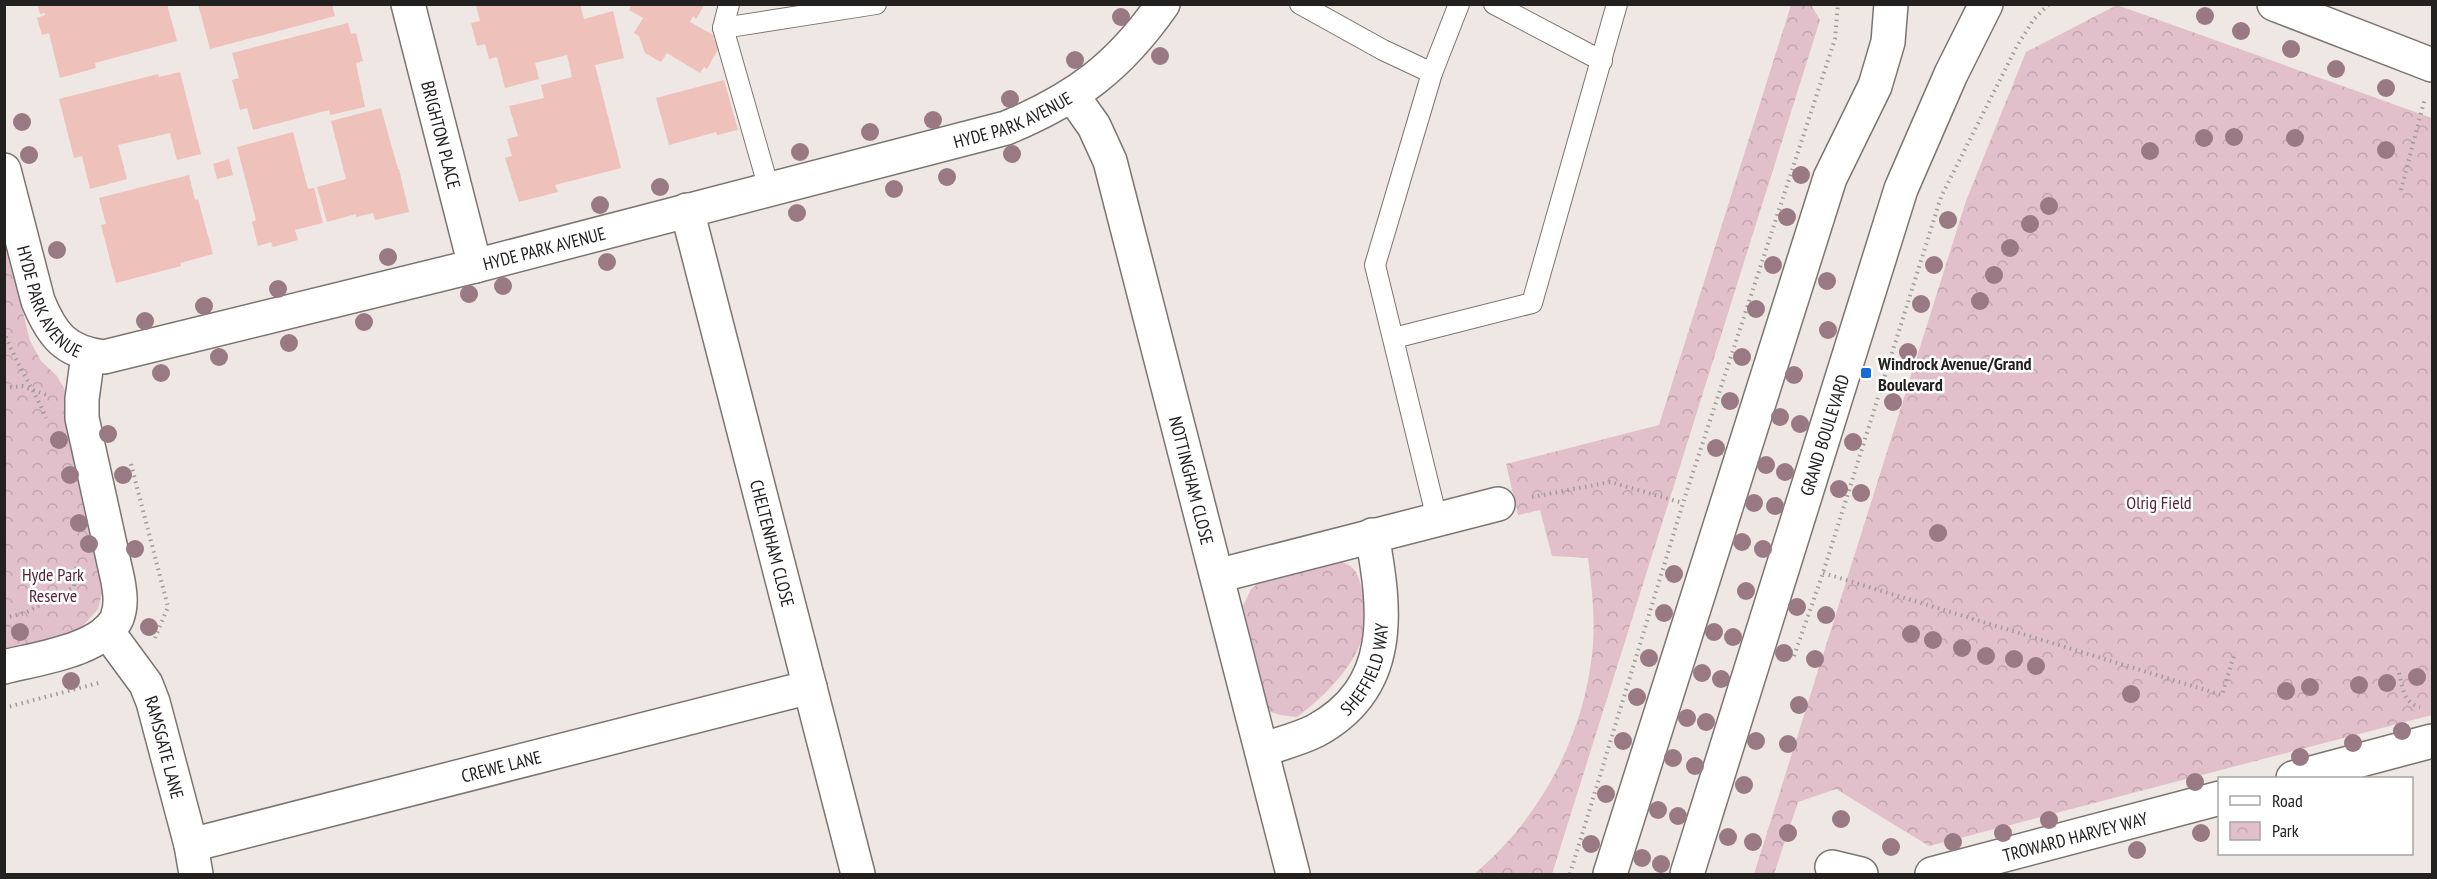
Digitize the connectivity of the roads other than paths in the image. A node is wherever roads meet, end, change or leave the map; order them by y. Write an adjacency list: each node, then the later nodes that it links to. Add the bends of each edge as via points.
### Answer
1 (408, 4): 20 (street, BRIGHTON PLACE)
2 (729, 4): 12 (lane)
3 (876, 4): 12 (lane)
4 (1163, 4): 16 (street, HYDE PARK AVENUE, via 1125,54)
5 (1300, 4): 14 (lane)
6 (1459, 4): 14 (lane)
7 (1494, 4): 13 (lane)
8 (1617, 4): 13 (lane)
9 (1891, 4): 37 (street, via 1888,42 1875,86 1830,178)
10 (1986, 4): 38 (street, GRAND BOULEVARD, via 1901,189)
11 (2274, 4): 15 (street)
12 (723, 28): 18 (lane)
13 (1602, 61): 21 (lane, via 1532,303)
14 (1432, 73): 21 (lane, via 1375,265)
15 (2429, 77)
16 (1072, 95): 18 (street, HYDE PARK AVENUE, via 1005,128); 26 (street, NOTTINGHAM CLOSE, via 1094,126 1110,161)
17 (4, 170): 22 (street, HYDE PARK AVENUE, via 46,321 70,348)
18 (769, 189): 19 (street, HYDE PARK AVENUE)
19 (687, 210): 20 (street, HYDE PARK AVENUE); 29 (street, CHELTENHAM CLOSE)
20 (475, 266): 22 (street, HYDE PARK AVENUE, via 125,353)
21 (1394, 338): 24 (lane)
22 (88, 355): 27 (street, via 82,418 121,601)
23 (1498, 504): 24 (street)
24 (1437, 519): 25 (street)
25 (1372, 535): 26 (street); 31 (street, SHEFFIELD WAY, via 1383,617 1378,651 1364,687 1344,711 1314,731)
26 (1217, 576): 31 (street, NOTTINGHAM CLOSE)
27 (107, 631): 28 (street, via 68,651); 34 (street, RAMSGATE LANE, via 146,684 153,702)
28 (4, 667)
29 (810, 687): 34 (street, CREWE LANE); 35 (street, CHELTENHAM CLOSE)
30 (2433, 741): 32 (street)
31 (1262, 750): 36 (street, NOTTINGHAM CLOSE)
32 (2297, 777)
33 (2218, 799): 39 (street, TROWARD HARVEY WAY)
34 (194, 860)
35 (858, 874)
36 (1293, 874)
37 (1610, 874)
38 (1687, 874)
39 (1932, 874)

